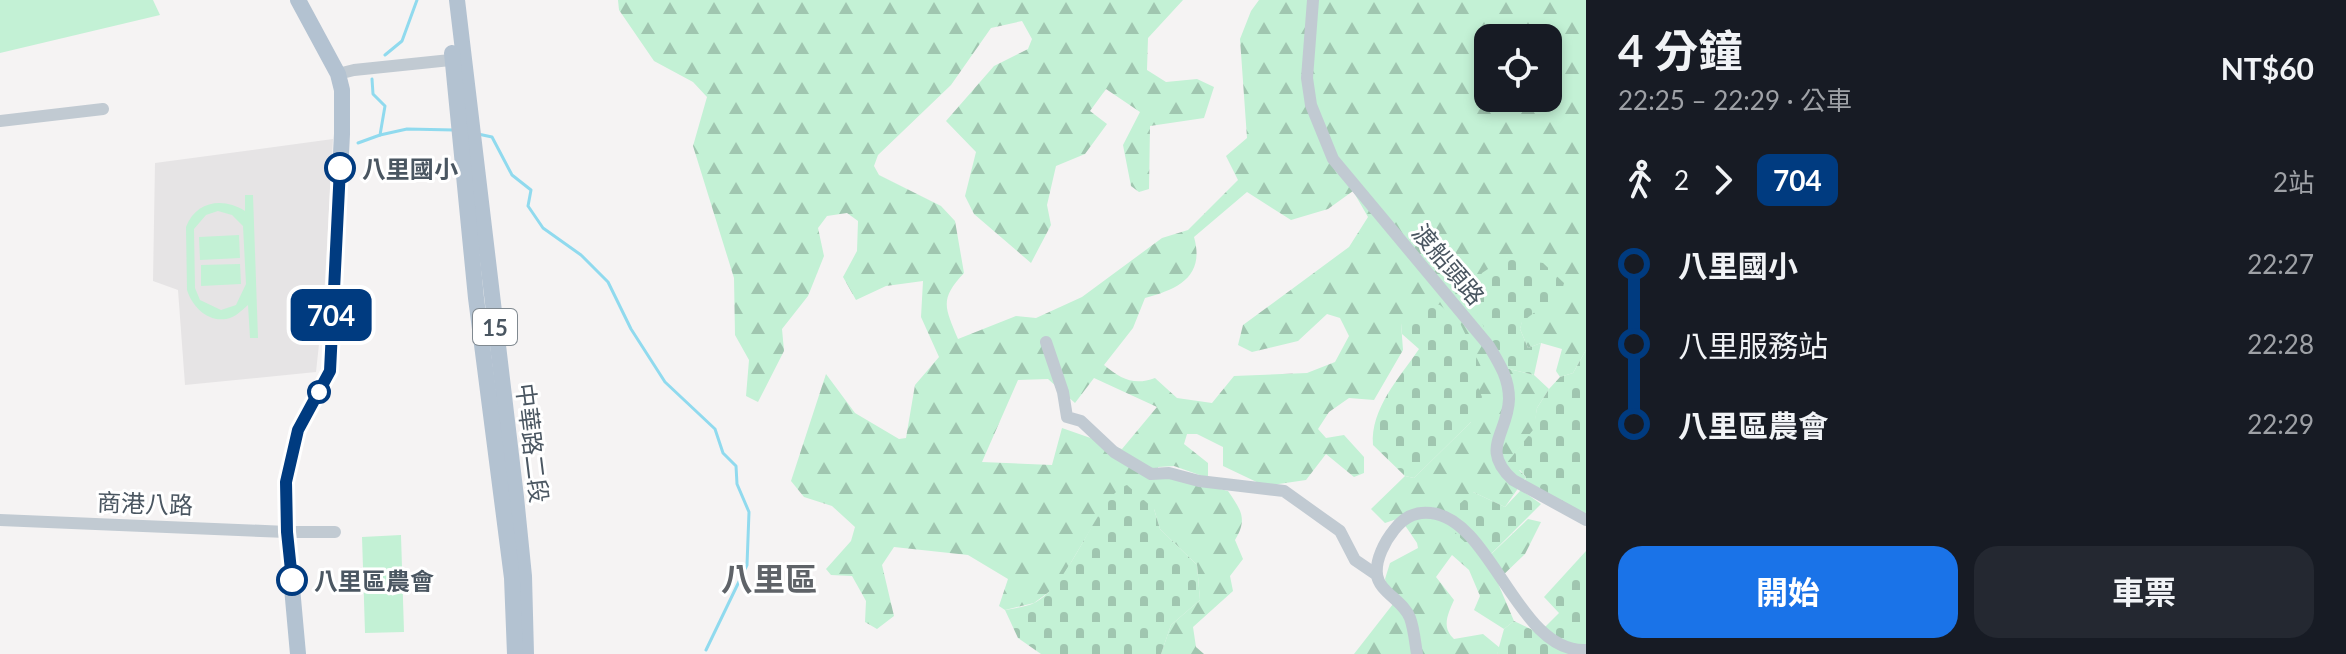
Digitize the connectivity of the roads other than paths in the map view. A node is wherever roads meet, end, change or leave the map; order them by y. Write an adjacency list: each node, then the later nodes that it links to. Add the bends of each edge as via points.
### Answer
1 (298, 0): 6 (main road)
2 (446, 0): 5 (main road, 中華路二段 / 15)
3 (457, 0): 5 (main road, 中華路二段 / 15)
4 (1313, 0): 11 (street, 渡船頭路, via 1307,78 1311,105 1333,159 1489,346 1506,376 1509,401 1495,451 1502,471)
5 (458, 59): 6 (street); 17 (main road, 中華路二段 / 15, via 476,298 512,578); 18 (main road, 中華路二段 / 15, via 516,497)
6 (338, 74): 12 (main road, via 342,134 330,371 298,430 286,482)
7 (103, 109): 8 (street)
8 (0, 121)
9 (1046, 342): 14 (street, via 1067,417 1081,421 1114,452 1151,474 1284,491 1340,531 1355,560)
10 (0, 520): 12 (street, 商港八路)
11 (1586, 520)
12 (287, 532): 13 (street, 商港八路); 16 (main road)
13 (335, 532)
14 (1377, 575): 15 (street, via 1386,540 1395,528 1407,517 1440,514 1468,535 1540,637 1563,652); 19 (street, via 1410,617)
15 (1586, 650)
16 (298, 654)
17 (515, 654)
18 (526, 654)
19 (1417, 654)

